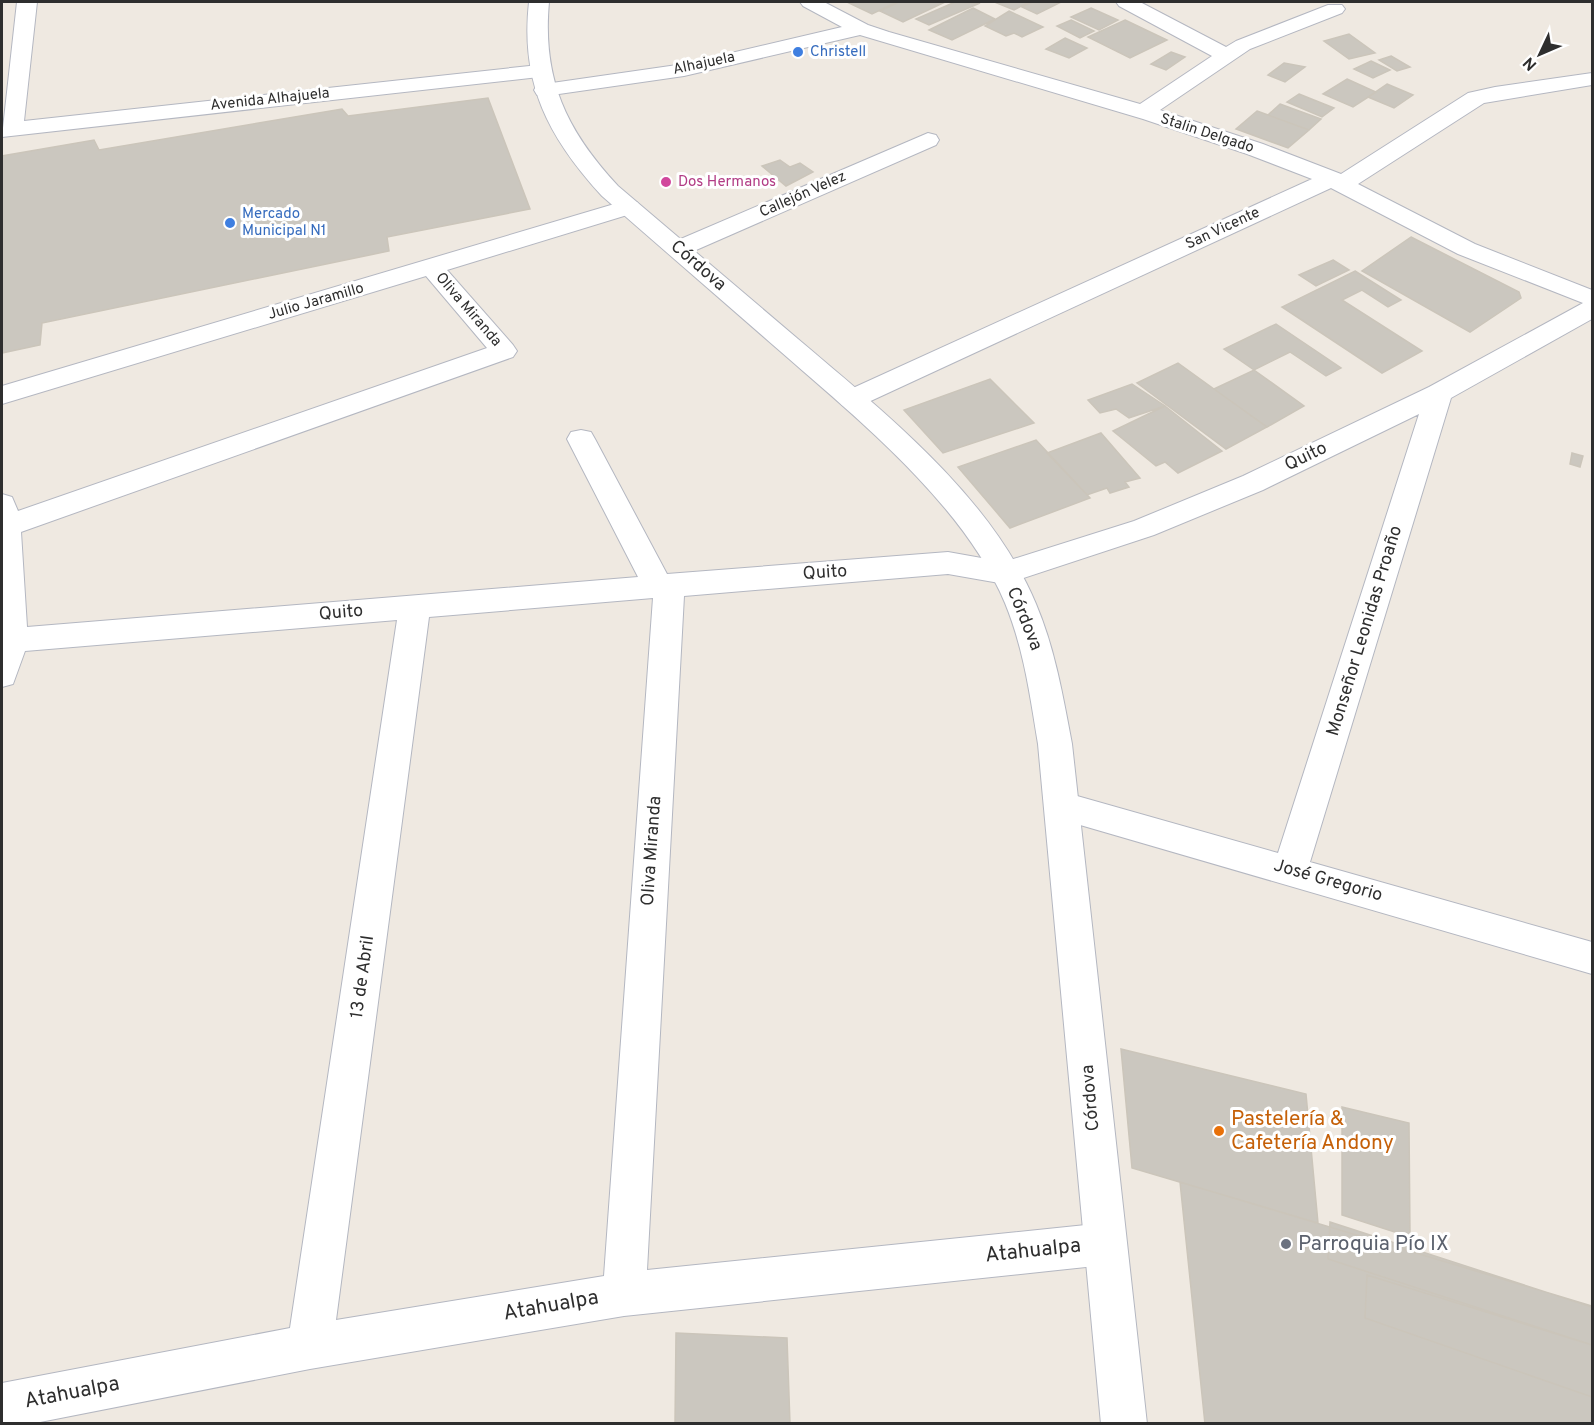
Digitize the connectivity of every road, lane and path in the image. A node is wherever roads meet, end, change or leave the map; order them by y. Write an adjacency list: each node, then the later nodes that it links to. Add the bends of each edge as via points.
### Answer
1 (539, 2): 9 (street, Córdova)
2 (810, 2): 7 (street, Stalin Delgado)
3 (1126, 2): 8 (street)
4 (25, 8): 6 (street); 13 (street)
5 (1335, 9): 8 (street)
6 (2, 18)
7 (861, 29): 9 (street, Alhajuela, via 684,70); 12 (street, Stalin Delgado)
8 (1226, 55): 12 (street)
9 (533, 66): 13 (street, Avenida Alhajuela); 16 (street, Córdova, via 560,126 580,158)
10 (1593, 79): 15 (street, San Vicente, via 1476,98)
11 (38, 104): 13 (street)
12 (1141, 113): 15 (street, Stalin Delgado)
13 (7, 118)
14 (928, 140): 17 (street, Callejón Velez)
15 (1337, 181): 19 (street, Stalin Delgado, via 1448,241); 23 (street, San Vicente)
16 (629, 207): 17 (street, Córdova); 18 (street, Julio Jaramillo)
17 (678, 249): 23 (street, Córdova)
18 (432, 268): 22 (street, Julio Jaramillo); 25 (street, Oliva Miranda, via 504,351)
19 (1593, 298)
20 (1593, 309): 21 (street, Quito)
21 (1440, 393): 26 (street, Quito, via 1253,483 1166,519); 32 (street, Monseñor Leonidas Proaño)
22 (2, 395)
23 (852, 399): 26 (street, Córdova, via 933,477)
24 (581, 440): 27 (street)
25 (4, 515): 29 (street)
26 (1005, 574): 27 (street, Quito, via 948,563); 31 (street, Córdova, via 1041,661)
27 (663, 585): 28 (street, Quito); 35 (street, Oliva Miranda)
28 (415, 606): 29 (street, Quito); 36 (street, 13 de Abril)
29 (7, 641): 30 (street)
30 (2, 675)
31 (1063, 806): 32 (street, José Gregorio); 34 (street, Córdova)
32 (1290, 870): 33 (street, José Gregorio)
33 (1593, 958)
34 (1105, 1244): 35 (street, Atahualpa); 38 (street, Córdova)
35 (624, 1294): 36 (street, Atahualpa)
36 (310, 1347): 37 (street, Atahualpa)
37 (2, 1406)
38 (1124, 1424)

